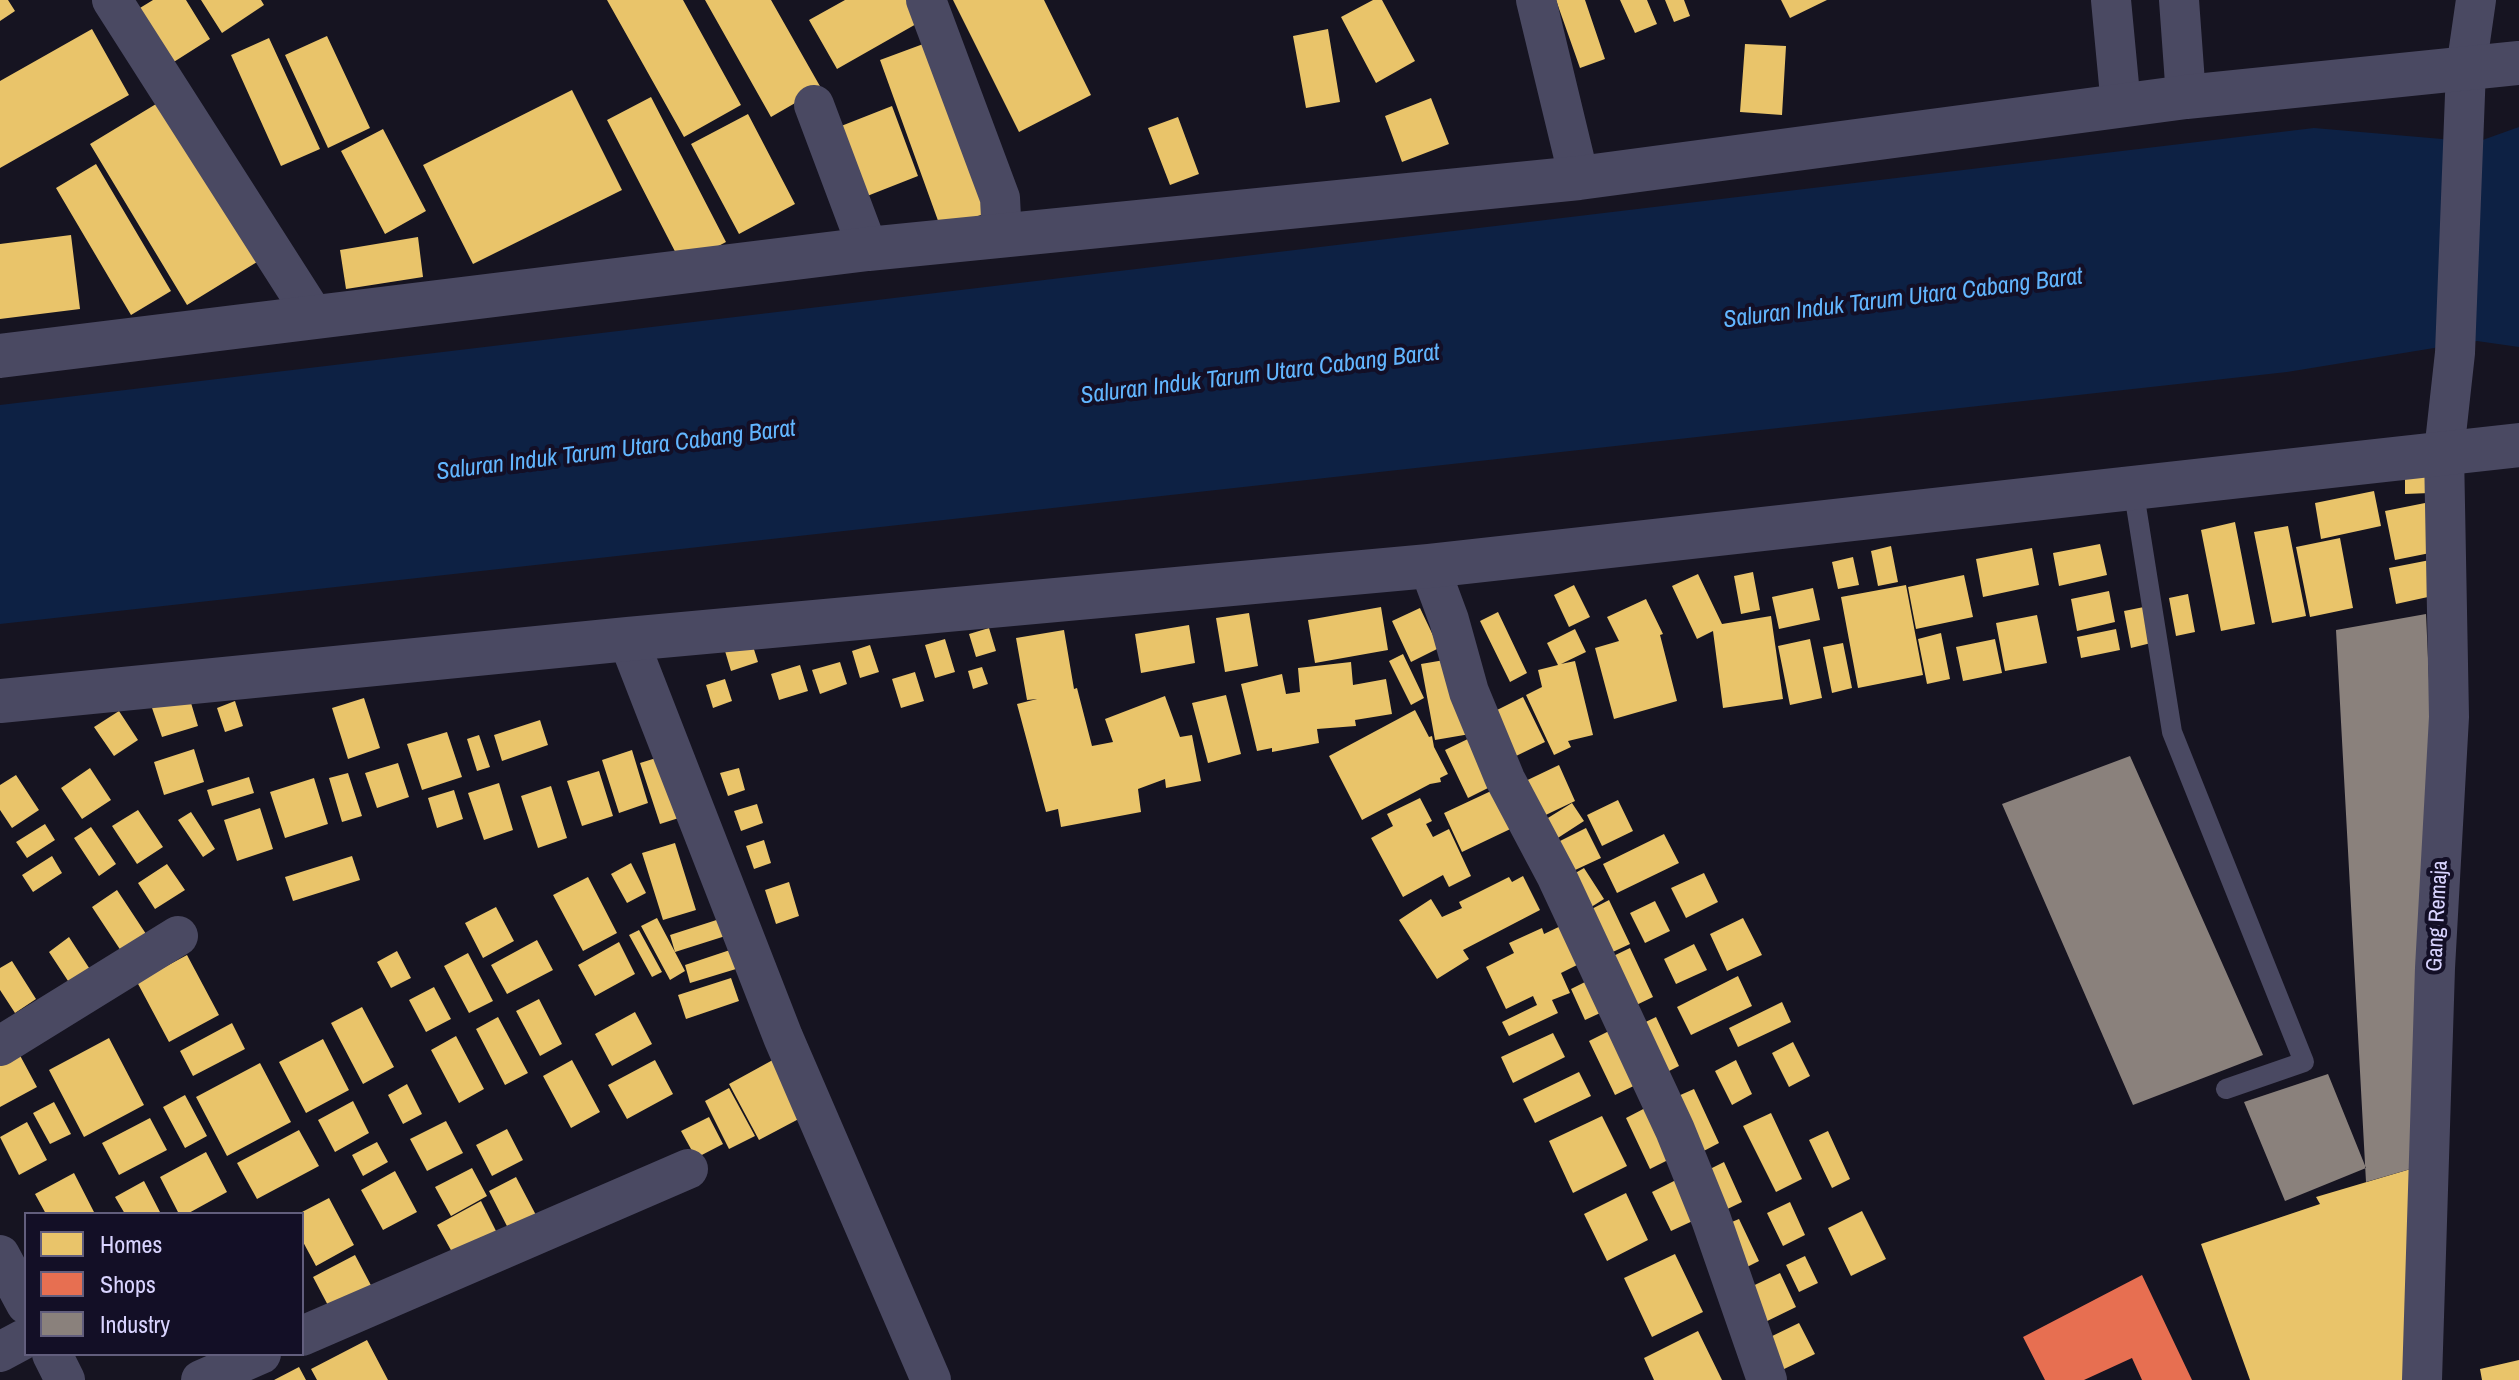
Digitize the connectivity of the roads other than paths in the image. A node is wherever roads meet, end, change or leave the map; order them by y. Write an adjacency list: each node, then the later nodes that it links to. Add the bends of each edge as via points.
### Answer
1 (112, 0): 15 (street)
2 (926, 0): 13 (street, via 1000,198)
3 (1536, 0): 12 (street)
4 (2111, 0): 11 (street)
5 (2179, 0): 9 (street)
6 (2476, 0): 8 (street, Gang Remaja)
7 (2519, 63): 8 (street)
8 (2466, 69): 9 (street); 18 (street, Gang Remaja, via 2455,353)
9 (2186, 97): 11 (street)
10 (814, 105): 14 (street)
11 (2121, 106): 12 (street)
12 (1579, 178): 13 (street)
13 (1002, 237): 14 (street)
14 (868, 249): 15 (street)
15 (315, 318): 16 (street)
16 (0, 356)
17 (2519, 445): 18 (street)
18 (2444, 452): 19 (street); 38 (street, Gang Remaja, via 2449,717)
19 (2133, 487): 20 (street); 25 (lane, via 2172,732 2304,1062)
20 (1429, 566): 21 (street); 37 (street, via 1469,692 1505,779 1557,877 1675,1130)
21 (628, 639): 22 (street); 36 (street, via 783,1037)
22 (0, 701)
23 (178, 936): 24 (street)
24 (0, 1046)
25 (2226, 1089)
26 (688, 1169): 29 (street)
27 (0, 1255): 28 (street)
28 (24, 1300)
29 (304, 1335)
30 (24, 1339): 31 (street)
31 (0, 1352)
32 (53, 1356): 34 (street)
33 (256, 1356): 35 (street)
34 (65, 1380)
35 (201, 1380)
36 (931, 1380)
37 (1767, 1380)
38 (2422, 1380)

